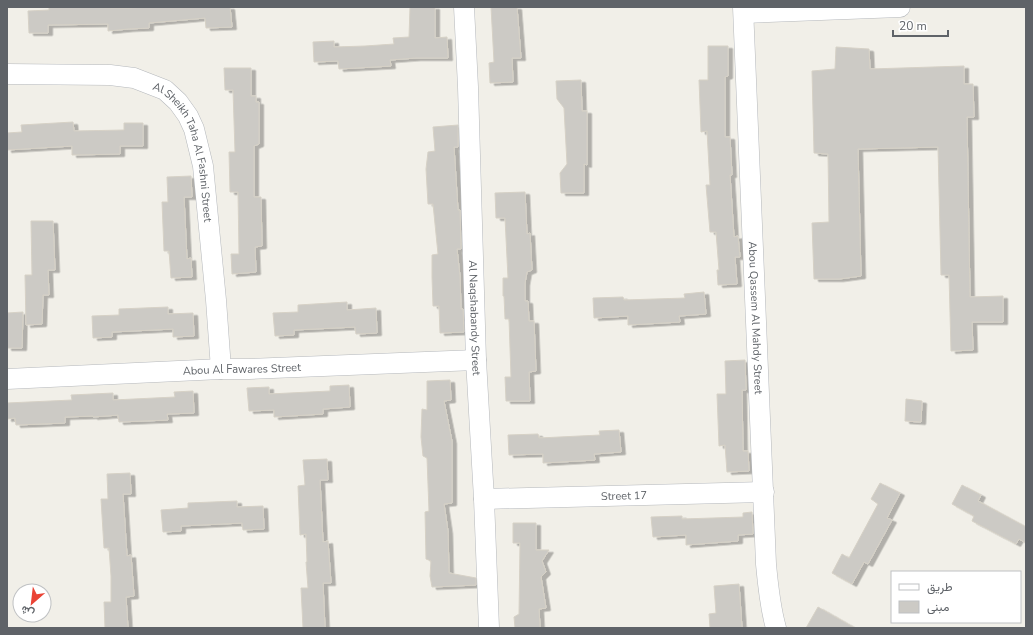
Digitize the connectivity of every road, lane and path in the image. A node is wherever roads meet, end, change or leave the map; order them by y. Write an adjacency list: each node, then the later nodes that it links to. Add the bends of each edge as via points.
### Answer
1 (464, 7): 5 (street, Al Naqshabandy Street)
2 (900, 7): 3 (street)
3 (743, 10): 8 (street, Abou Qassem Al Mahdy Street)
4 (7, 74): 6 (street, Al Sheikh Taha Al Fashni Street, via 110,75 134,78 165,90 178,102 194,129 203,166)
5 (476, 360): 6 (street, Abou Al Fawares Street); 9 (street, Al Naqshabandy Street)
6 (221, 369): 7 (street, Abou Al Fawares Street)
7 (7, 378)
8 (764, 492): 9 (street, Street 17); 11 (street, Abou Qassem Al Mahdy Street, via 769,595)
9 (484, 499): 10 (street, Al Naqshabandy Street)
10 (489, 628)
11 (776, 628)

